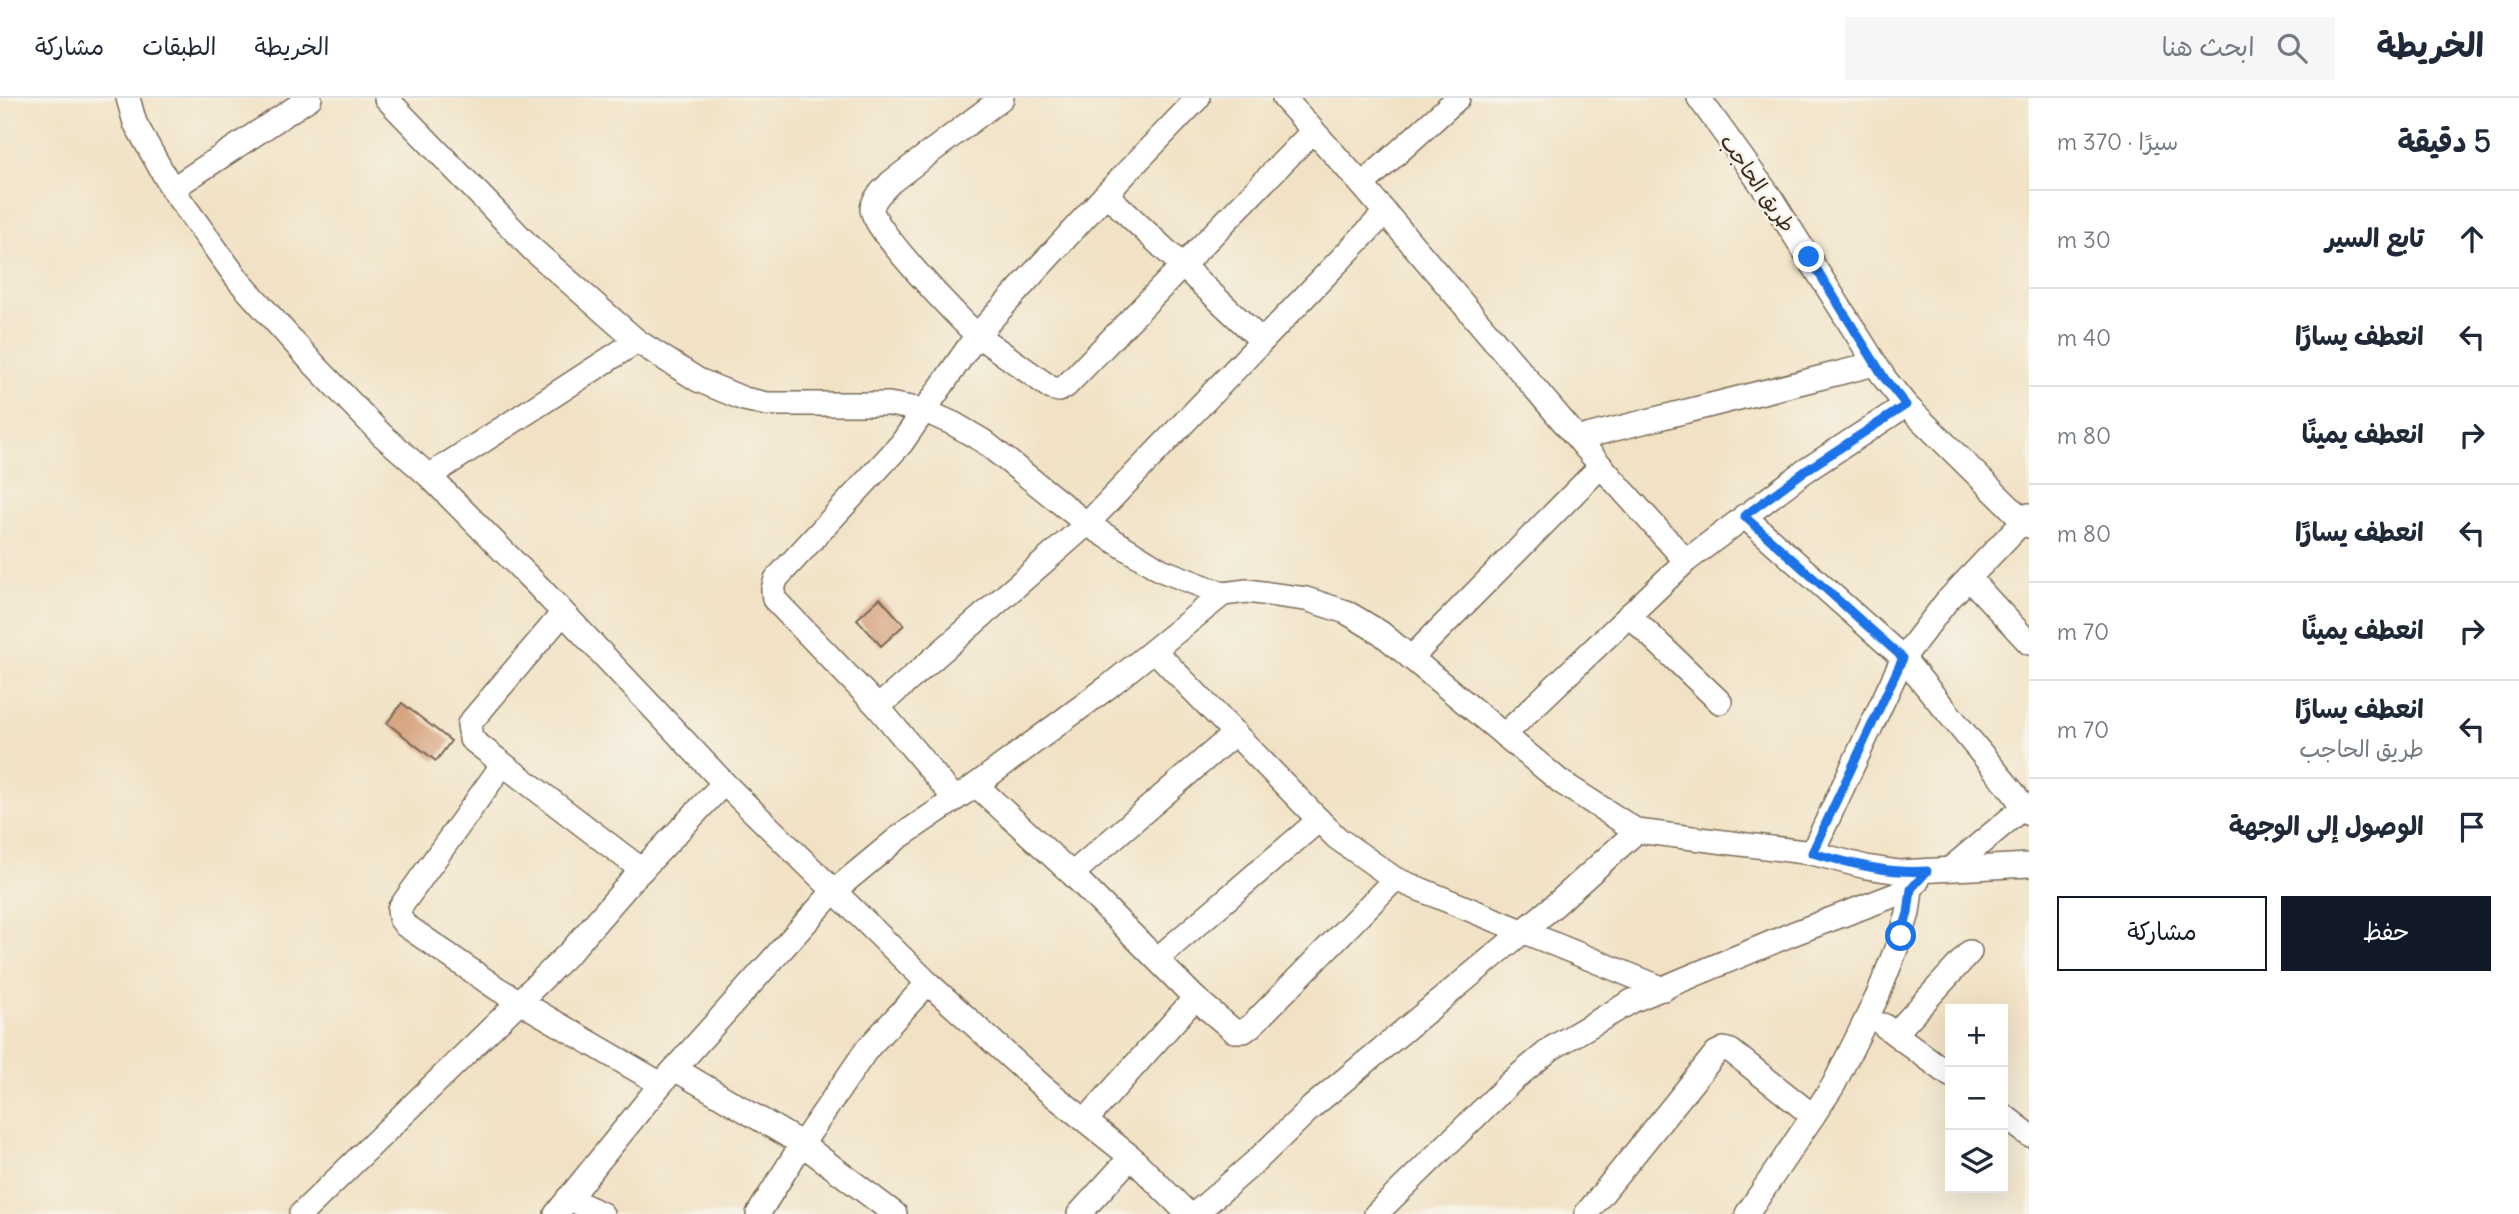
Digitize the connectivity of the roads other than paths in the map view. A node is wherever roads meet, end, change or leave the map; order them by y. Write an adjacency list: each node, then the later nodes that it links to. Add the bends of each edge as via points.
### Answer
1 (128, 98): 11 (street, via 135,123)
2 (310, 98): 11 (street)
3 (387, 98): 17 (street, via 533,249)
4 (1002, 98): 15 (street, via 891,182 872,208 891,241)
5 (1198, 98): 12 (street)
6 (1283, 98): 9 (street)
7 (1458, 98): 10 (street)
8 (1699, 98): 18 (street, طريق الحاجب, via 1771,198)
9 (1313, 131): 10 (street); 14 (street)
10 (1362, 185): 13 (street)
11 (172, 189): 23 (street, via 239,281 381,434)
12 (1106, 194): 14 (street); 15 (street)
13 (1385, 213): 16 (street); 21 (street)
14 (1182, 266): 15 (street, via 1059,390); 16 (street)
15 (977, 335): 20 (street)
16 (1261, 340): 26 (street)
17 (637, 341): 20 (street, via 698,380 744,399 796,405 881,403); 23 (street)
18 (1874, 363): 19 (street, طريق الحاجب); 21 (street)
19 (1906, 405): 24 (street); 25 (street, طريق الحاجب)
20 (923, 410): 26 (street, via 983,441); 37 (street, via 901,444 776,579 773,590 780,606)
21 (1579, 438): 22 (street)
22 (1601, 466): 27 (street); 34 (street)
23 (429, 476): 30 (street)
24 (1744, 516): 27 (street); 35 (street)
25 (2027, 520): 28 (street)
26 (1087, 524): 29 (street, via 1161,570); 37 (street)
27 (1686, 561): 31 (street)
28 (1969, 578): 32 (street); 35 (street)
29 (1223, 594): 33 (street); 34 (street, via 1268,593 1346,612)
30 (564, 613): 40 (street, via 469,724 471,739); 41 (street)
31 (1629, 615): 36 (street); 39 (street)
32 (2029, 643)
33 (1155, 651): 38 (street); 42 (street)
34 (1411, 658): 39 (street)
35 (1903, 658): 44 (street); 47 (street)
36 (1720, 702)
37 (878, 707): 43 (street)
38 (1236, 733): 45 (street); 52 (street)
39 (1504, 736): 46 (street, via 1561,782)
40 (503, 765): 50 (street); 62 (street, via 399,909 405,925)
41 (723, 783): 50 (street); 55 (street)
42 (976, 785): 43 (street); 52 (street)
43 (955, 799): 55 (street)
44 (2026, 811): 49 (street)
45 (1319, 820): 53 (street); 58 (street)
46 (1637, 831): 47 (street); 56 (street)
47 (1812, 853): 51 (street, via 1882,870)
48 (2029, 865): 49 (street)
49 (1951, 869): 51 (street)
50 (642, 870): 62 (street, via 570,951)
51 (1927, 871): 54 (street)
52 (1072, 874): 58 (street)
53 (1395, 879): 56 (street); 61 (street, via 1244,1031 1234,1031)
54 (1911, 889): 60 (street); 63 (street, via 1901,936)
55 (834, 891): 59 (street); 66 (street)
56 (1525, 930): 60 (street); 80 (street, via 1313,1106)
57 (1970, 952): 64 (street)
58 (1158, 958): 61 (street)
59 (928, 984): 69 (street); 71 (street, via 867,1049)
60 (1664, 989): 81 (street, via 1632,1001 1552,1048)
61 (1195, 998): 69 (street)
62 (518, 1000): 66 (street); 74 (street)
63 (1869, 1014): 64 (street); 67 (street)
64 (1895, 1034): 65 (street)
65 (1945, 1071)
66 (668, 1077): 71 (street); 73 (street)
67 (1813, 1116): 82 (street, via 1724,1049 1716,1053); 83 (street)
68 (2008, 1119): 70 (street)
69 (1086, 1120): 72 (street)
70 (2029, 1135)
71 (802, 1144): 76 (street); 77 (street)
72 (1131, 1157): 78 (street); 79 (street)
73 (562, 1206): 75 (street)
74 (301, 1214)
75 (602, 1214)
76 (758, 1214)
77 (895, 1214)
78 (1079, 1214)
79 (1188, 1214)
80 (1195, 1214)
81 (1376, 1214)
82 (1586, 1214)
83 (1748, 1214)

